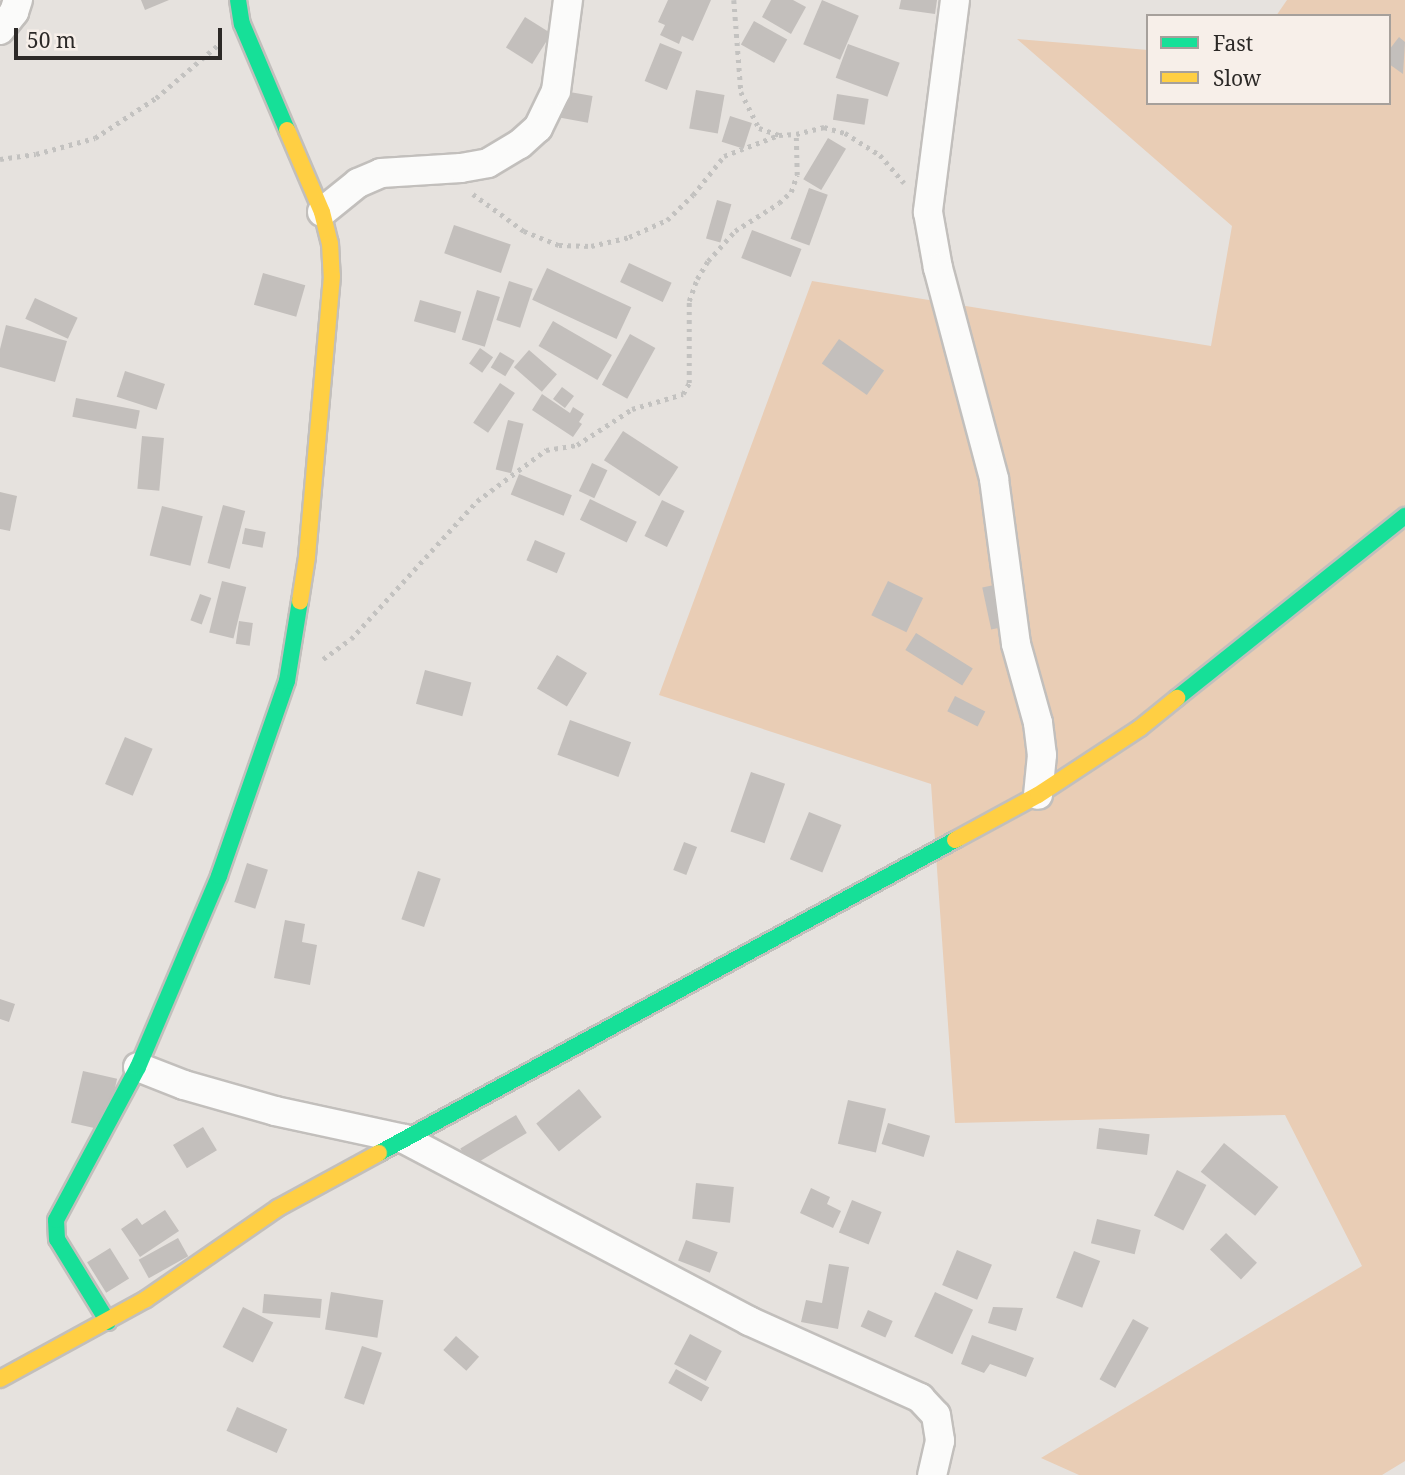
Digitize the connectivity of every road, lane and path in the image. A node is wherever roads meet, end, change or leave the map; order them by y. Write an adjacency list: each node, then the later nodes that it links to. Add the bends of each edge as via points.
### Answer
1 (18, 0): 7 (street)
2 (238, 0): 6 (street)
3 (568, 0): 11 (street, via 555,91 538,128 488,163)
4 (734, 0): 9 (path, via 741,92 759,128)
5 (956, 0): 13 (street)
6 (242, 24): 10 (path, via 156,98 95,138); 12 (street)
7 (0, 30)
8 (796, 134): 9 (path); 13 (path, via 824,127 845,133 880,155); 15 (path, via 797,175 791,192 735,231 696,279 689,301 689,383 682,394 632,409 577,445 546,450 477,501 351,639)
9 (779, 135): 11 (path, via 723,156 667,220 629,237 591,246 559,245 524,232)
10 (0, 159)
11 (438, 169): 12 (street, via 380,173 358,183)
12 (322, 212): 15 (street, via 332,276 305,569)
13 (928, 212): 16 (street, via 938,268 994,479 1016,644 1038,723 1042,755)
14 (1405, 516): 16 (street, via 1140,728)
15 (287, 681): 17 (street, via 219,876)
16 (1038, 795): 18 (street)
17 (138, 1067): 18 (street, via 275,1111); 19 (street, via 56,1220 57,1239)
18 (404, 1139): 19 (street, via 278,1208); 21 (street, via 749,1321 920,1398 936,1415 940,1441)
19 (108, 1322): 20 (street)
20 (0, 1379)
21 (932, 1475)

